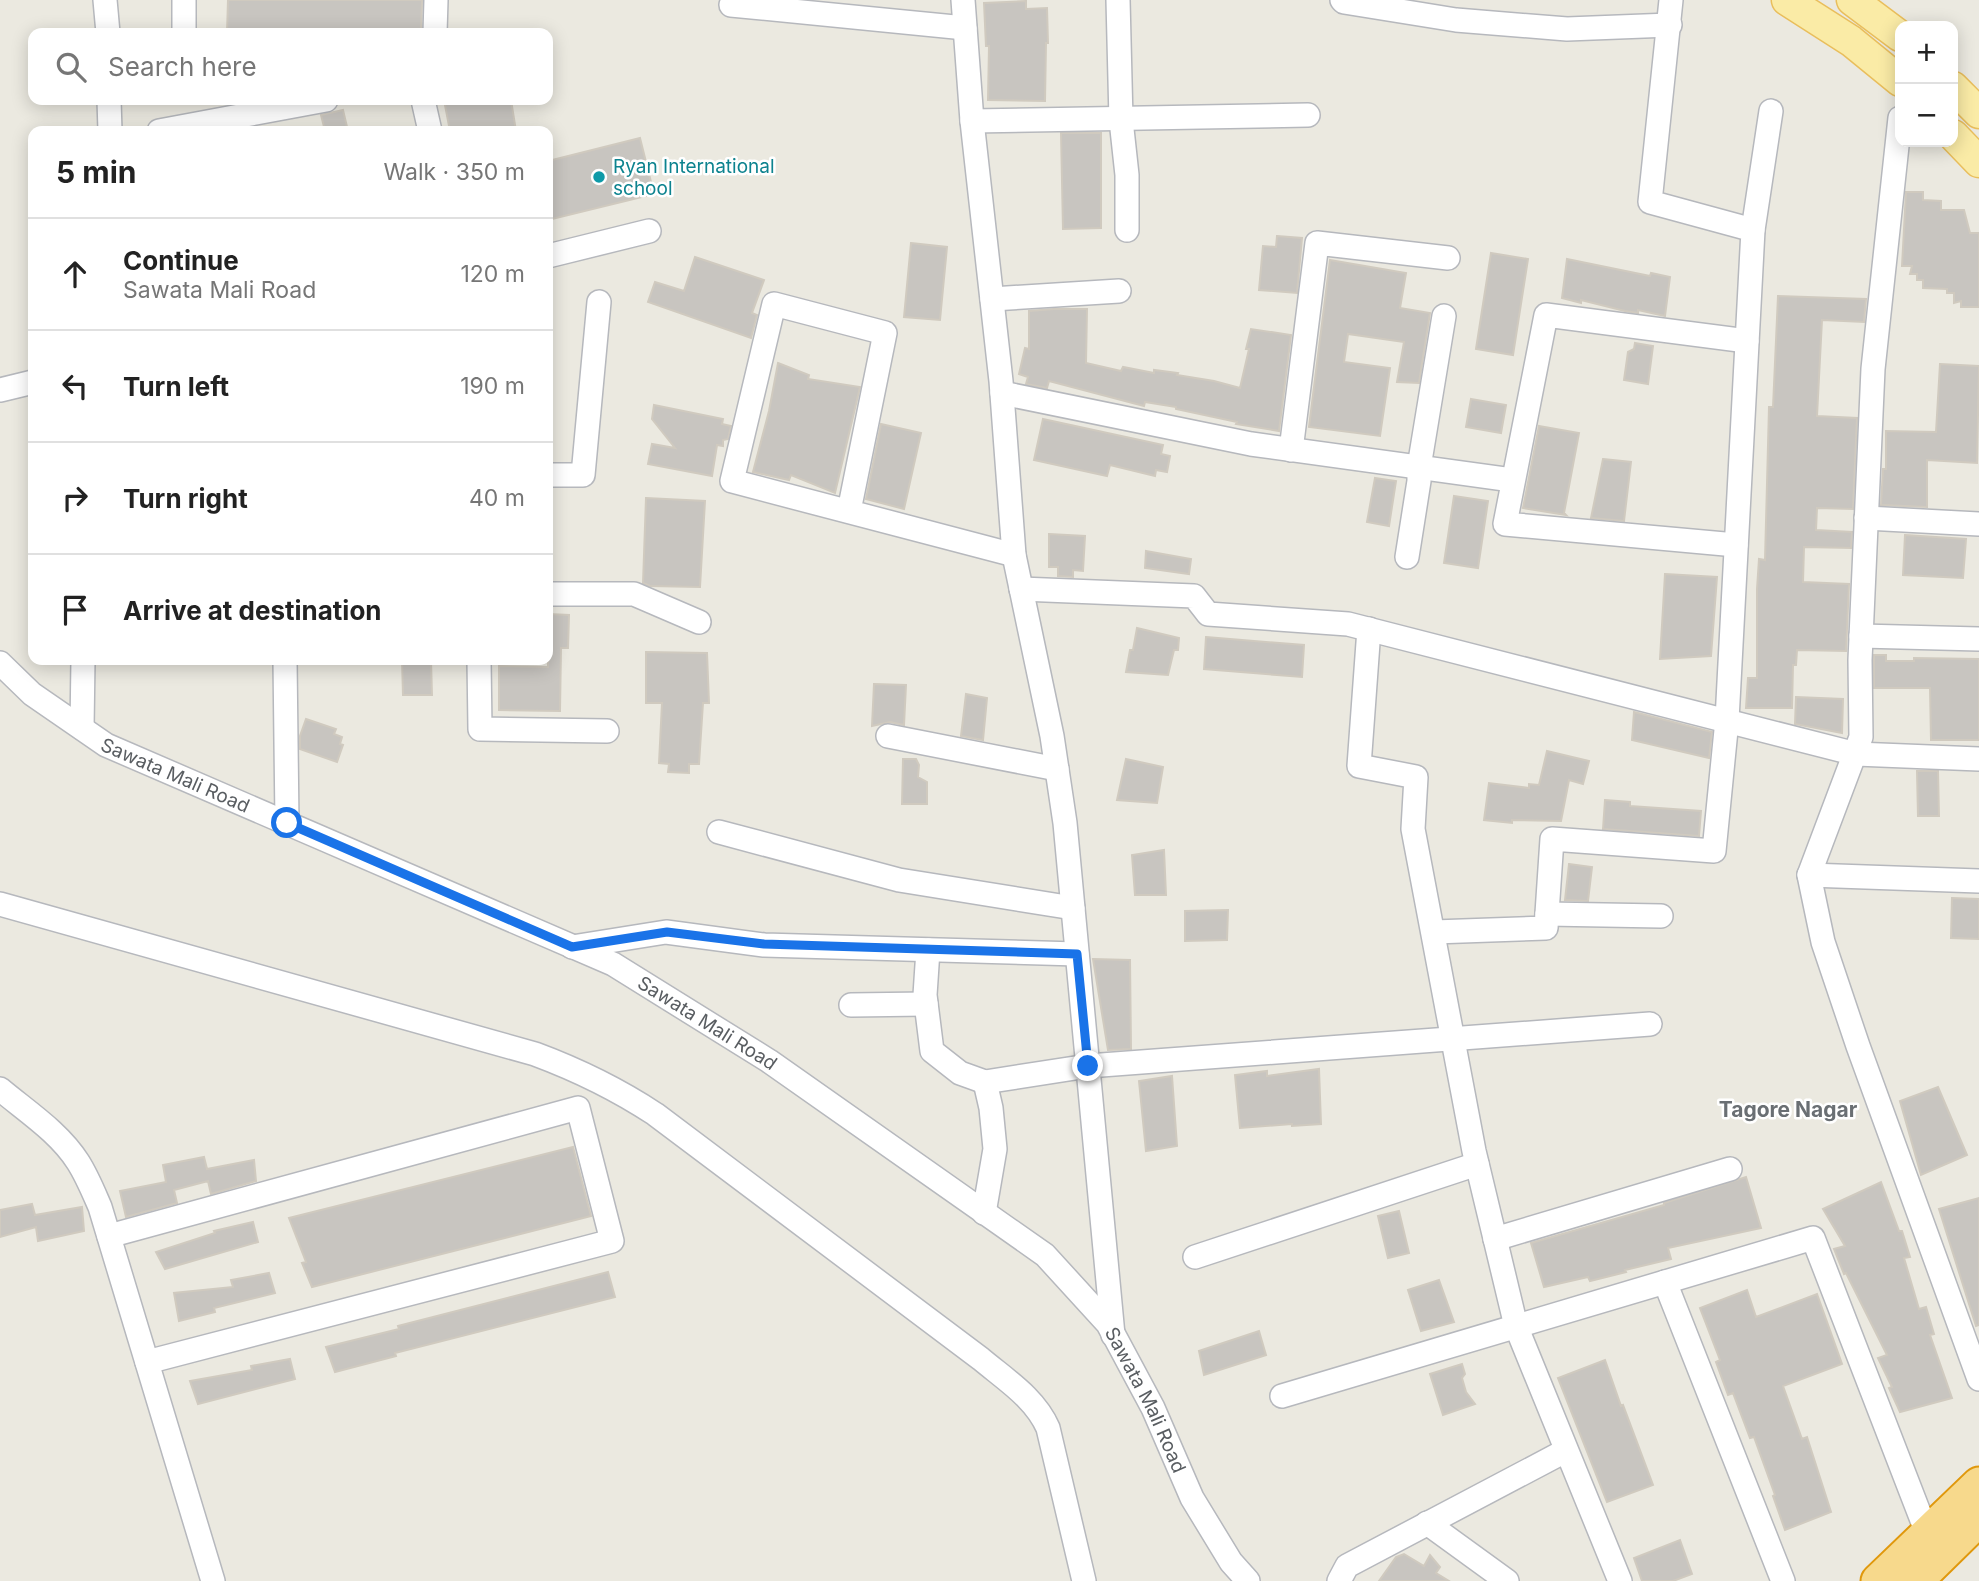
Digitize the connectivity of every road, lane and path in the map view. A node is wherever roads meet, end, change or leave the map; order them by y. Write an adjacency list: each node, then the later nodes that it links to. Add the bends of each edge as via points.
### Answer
1 (105, 0): 12 (street)
2 (184, 0): 13 (street)
3 (436, 0): 14 (street)
4 (963, 0): 15 (street)
5 (1118, 0): 25 (street)
6 (1342, 0): 11 (street, via 1456,20 1567,29)
7 (1671, 0): 11 (street)
8 (1787, 0): 17 (main road, via 1851,41)
9 (1852, 0): 16 (main road)
10 (731, 5): 15 (street)
11 (1670, 25): 34 (street, via 1650,202)
12 (107, 28)
13 (184, 28)
14 (435, 28)
15 (965, 29): 26 (street)
16 (1895, 32)
17 (1895, 77)
18 (1958, 92): 23 (main road)
19 (109, 105): 27 (street)
20 (299, 105): 28 (street)
21 (424, 105): 29 (street)
22 (1771, 111): 34 (street)
23 (1979, 113)
24 (1308, 115): 25 (street)
25 (1121, 120): 26 (street); 33 (street)
26 (972, 121): 39 (street)
27 (110, 126)
28 (186, 126)
29 (429, 126)
30 (1958, 140): 32 (main road)
31 (1897, 147): 51 (street, via 1873,369)
32 (1979, 162)
33 (1127, 230)
34 (1753, 230): 42 (street)
35 (649, 231): 36 (street)
36 (553, 255)
37 (1448, 258): 46 (street, via 1317,243)
38 (1119, 291): 39 (street)
39 (992, 299): 45 (street)
40 (599, 302): 48 (street, via 583,475)
41 (1444, 316): 47 (street)
42 (1747, 341): 49 (street, via 1546,315); 53 (street)
43 (28, 383): 44 (street)
44 (0, 390)
45 (1002, 393): 46 (street); 54 (street)
46 (1291, 450): 47 (street)
47 (1419, 467): 49 (street); 55 (street)
48 (553, 475)
49 (1513, 481): 53 (street, via 1505,524)
50 (849, 512): 50 (street, via 732,481 774,304 885,333); 54 (street)
51 (1866, 519): 52 (street); 60 (street)
52 (1979, 524)
53 (1736, 545): 66 (street)
54 (1014, 555): 56 (street)
55 (1407, 557)
56 (1021, 589): 59 (street, via 1194,596 1208,614); 72 (street)
57 (553, 594): 58 (street, via 634,594)
58 (699, 622)
59 (1369, 629): 66 (street); 81 (street, via 1359,766 1416,777 1413,829)
60 (1861, 636): 61 (street); 70 (street, via 1861,737)
61 (1979, 639)
62 (0, 663): 67 (street, Sawata Mali Road, via 32,694)
63 (83, 665): 67 (street)
64 (285, 665): 73 (street)
65 (479, 665): 68 (street, via 480,729)
66 (1727, 720): 70 (street); 79 (street, via 1714,851 1552,839)
67 (82, 729): 73 (street, Sawata Mali Road, via 106,745)
68 (607, 731)
69 (888, 736): 72 (street)
70 (1856, 754): 71 (street); 75 (street)
71 (1979, 759)
72 (1057, 769): 78 (street)
73 (287, 823): 82 (street, Sawata Mali Road)
74 (719, 832): 78 (street, via 900,880)
75 (1809, 875): 76 (street); 102 (street, via 1823,942 1858,1046)
76 (1979, 881)
77 (0, 904): 110 (street, via 535,1054 630,1098 1026,1396 1048,1428)
78 (1073, 908): 84 (street)
79 (1547, 914): 80 (street); 81 (street, via 1546,928)
80 (1661, 915)
81 (1434, 932): 88 (street)
82 (572, 947): 83 (street, via 667,932 764,944); 94 (street, Sawata Mali Road, via 613,964 769,1061)
83 (928, 950): 84 (street); 85 (street)
84 (1077, 954): 89 (street)
85 (926, 1004): 86 (street); 90 (street, via 932,1051 960,1073)
86 (851, 1005)
87 (1650, 1024): 88 (street)
88 (1454, 1039): 89 (street); 92 (street)
89 (1088, 1066): 90 (street); 100 (street)
90 (985, 1082): 94 (street, via 995,1149)
91 (0, 1089): 95 (street, via 57,1136 77,1159)
92 (1477, 1164): 96 (street); 97 (street)
93 (1730, 1169): 96 (street)
94 (984, 1213): 100 (street, Sawata Mali Road, via 1045,1255)
95 (109, 1237): 101 (street); 101 (street, via 578,1108 612,1241)
96 (1495, 1239): 99 (street)
97 (1195, 1257)
98 (1665, 1282): 99 (street); 108 (street, via 1813,1238); 115 (street)
99 (1516, 1326): 103 (street); 104 (street)
100 (1113, 1335): 111 (street, Sawata Mali Road, via 1153,1408 1192,1498)
101 (147, 1362): 109 (street)
102 (1979, 1379)
103 (1282, 1396)
104 (1566, 1451): 107 (street); 114 (street)
105 (1979, 1484): 108 (highway)
106 (1979, 1519): 117 (highway)
107 (1427, 1523): 112 (street, via 1347,1566); 113 (street)
108 (1927, 1533): 116 (highway)
109 (213, 1581)
110 (1084, 1581)
111 (1248, 1581)
112 (1339, 1581)
113 (1507, 1581)
114 (1620, 1581)
115 (1783, 1581)
116 (1878, 1581)
117 (1916, 1581)

